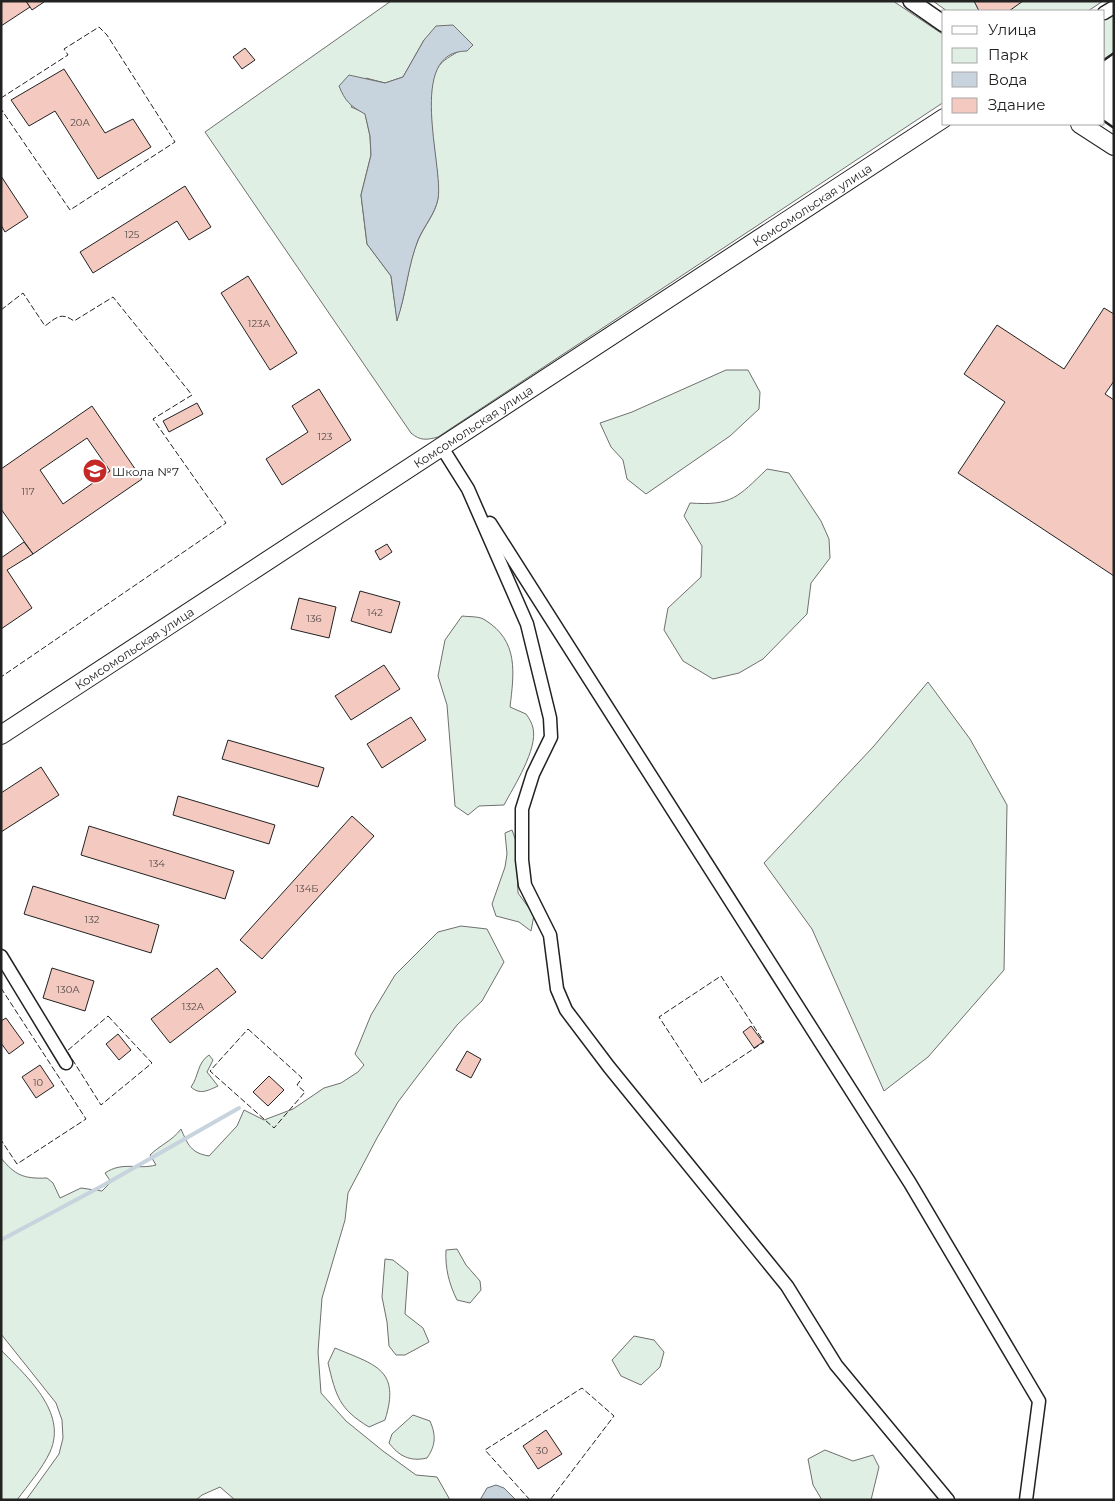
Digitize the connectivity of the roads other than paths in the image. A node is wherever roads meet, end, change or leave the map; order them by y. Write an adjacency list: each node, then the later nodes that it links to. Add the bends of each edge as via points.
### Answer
1 (911, 1): 2 (street)
2 (942, 23)
3 (942, 119): 6 (main road, Комсомольская улица)
4 (1082, 125): 5 (main road)
5 (1114, 146)
6 (441, 446): 7 (street); 8 (main road, Комсомольская улица)
7 (468, 489): 11 (street, via 527,624 550,718 551,737 533,774 522,809 522,860 525,885 550,935 557,989 566,1010 787,1286 836,1365); 12 (street, via 910,1183 1039,1401)
8 (1, 735)
9 (1, 956): 10 (street)
10 (66, 1063)
11 (948, 1500)
12 (1026, 1500)

